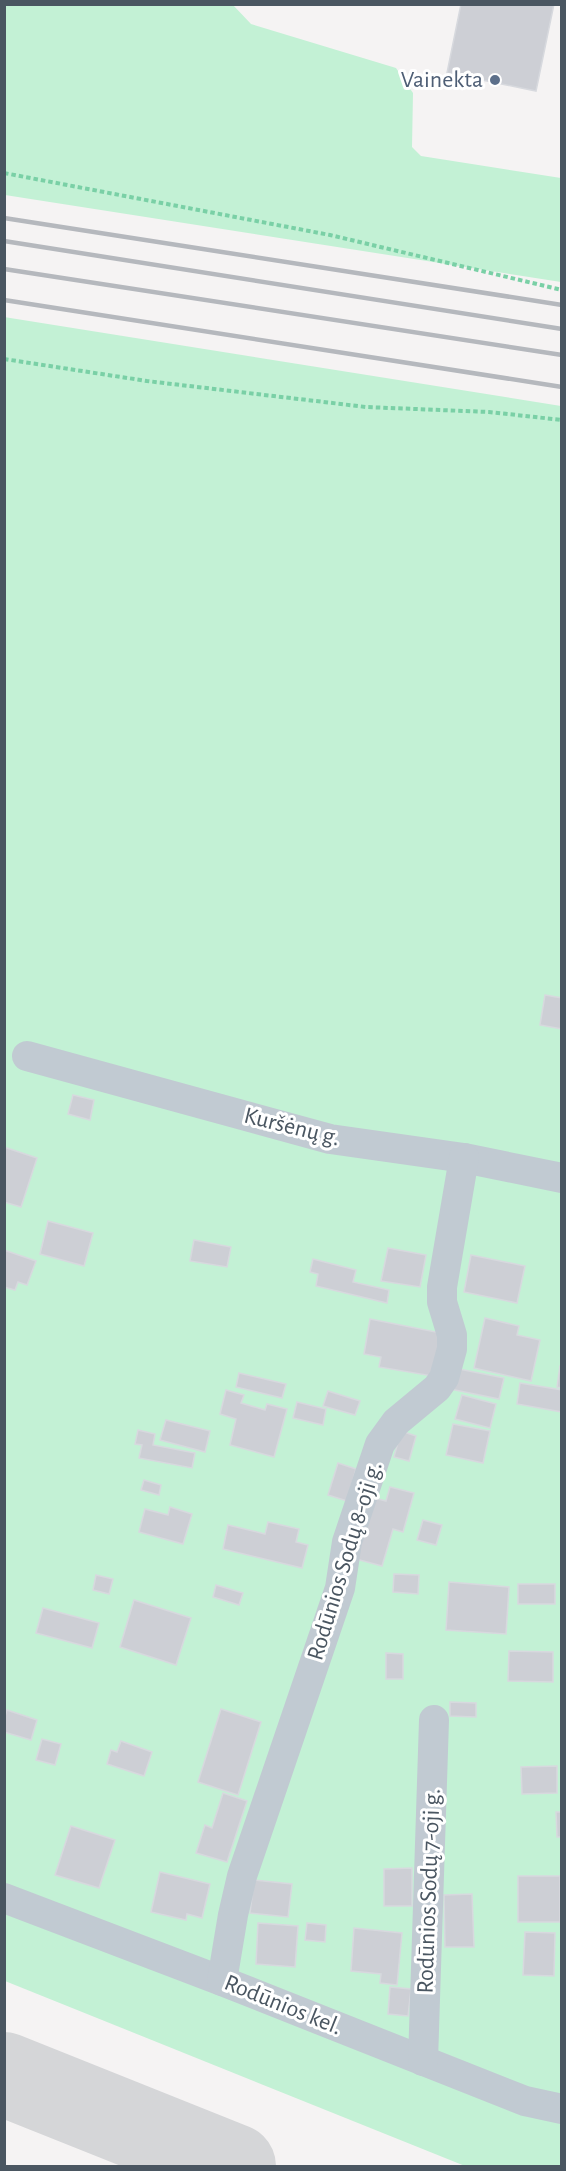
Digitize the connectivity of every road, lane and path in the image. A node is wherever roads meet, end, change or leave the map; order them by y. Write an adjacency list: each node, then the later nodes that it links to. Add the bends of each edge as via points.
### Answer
1 (4, 173): 2 (path, via 330,235)
2 (561, 290)
3 (4, 359): 4 (path, via 147,381 366,407 489,412)
4 (561, 420)
5 (27, 1056): 6 (street, Kuršėnų g., via 330,1139)
6 (464, 1158): 7 (street, Kuršėnų g.); 10 (street, Rodūnios Sodų 8-oji g., via 442,1287 442,1302 452,1335 444,1378 396,1422 380,1443 347,1542 340,1588 242,1876)
7 (561, 1178)
8 (434, 1720): 11 (street, Rodūnios Sodų 7-oji g.)
9 (4, 1898): 10 (street, Rodūnios kel.)
10 (222, 1981): 11 (street, Rodūnios kel.)
11 (423, 2061): 12 (street, Rodūnios kel., via 525,2101)
12 (561, 2109)

